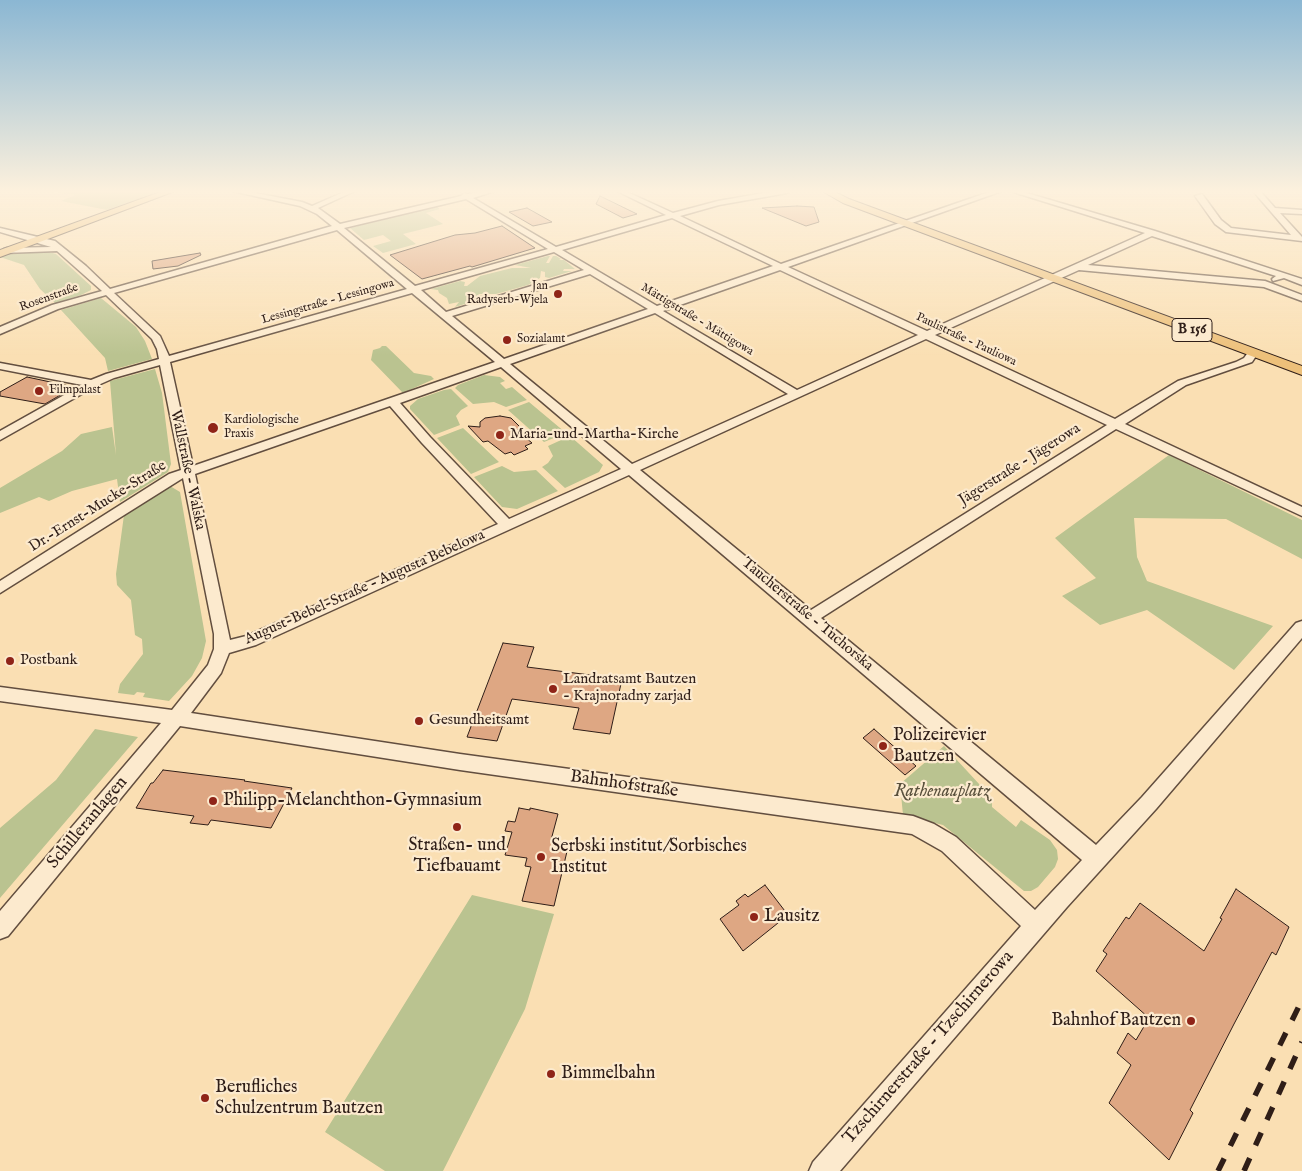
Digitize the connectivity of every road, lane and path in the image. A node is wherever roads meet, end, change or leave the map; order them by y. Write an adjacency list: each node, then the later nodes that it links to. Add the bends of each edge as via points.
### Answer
1 (23, 246): 14 (main road)
2 (55, 246): 12 (street, Wallstraße - Walska)
3 (272, 246): 23 (street, Rosenstraße)
4 (361, 246): 22 (street)
5 (549, 246): 13 (street, Mättigstraße - Mättigowa)
6 (581, 246): 13 (street, Lessingstraße - Lessingowa)
7 (735, 246): 15 (street, Paulistraße - Pauliowa)
8 (839, 246): 15 (street, Dr.-Ernst-Mucke-Straße)
9 (966, 246): 19 (main road, B 156)
10 (1125, 246): 16 (street, August-Bebel-Straße - Augusta Bebelowa)
11 (1191, 246): 18 (street)
12 (62, 250): 14 (street, via 43,248); 23 (street, Wallstraße - Walska)
13 (559, 252): 17 (street, Mättigstraße - Mättigowa); 22 (street, Lessingstraße - Lessingowa)
14 (4, 253)
15 (780, 266): 25 (street, Dr.-Ernst-Mucke-Straße); 28 (street, Paulistraße - Pauliowa)
16 (1079, 267): 19 (street, August-Bebel-Straße - Augusta Bebelowa); 21 (street)
17 (591, 271): 25 (street, Mättigstraße - Mättigowa); 26 (street)
18 (1283, 276): 20 (street); 21 (street)
19 (1053, 278): 28 (street, August-Bebel-Straße - Augusta Bebelowa); 29 (main road, B 156)
20 (1302, 282)
21 (1265, 284): 24 (street)
22 (415, 290): 26 (street); 30 (street, Lessingstraße - Lessingowa)
23 (109, 292): 27 (street, Rosenstraße, via 55,306); 30 (street, Wallstraße - Walska, via 156,338)
24 (1302, 298)
25 (655, 309): 31 (street, Dr.-Ernst-Mucke-Straße); 35 (street, Mättigstraße - Mättigowa)
26 (445, 316): 31 (street)
27 (0, 331)
28 (927, 335): 35 (street, August-Bebel-Straße - Augusta Bebelowa); 37 (street, Paulistraße - Pauliowa)
29 (1253, 353): 33 (main road, B 156); 37 (street, Jägerstraße - Jägerowa, via 1240,364 1182,383)
30 (164, 361): 34 (street, Lessingstraße - Lessingowa); 40 (street, Wallstraße - Walska)
31 (502, 364): 36 (street, Dr.-Ernst-Mucke-Straße); 39 (street, Taucherstraße - Tuchorska)
32 (0, 366): 34 (street)
33 (1302, 371)
34 (92, 384): 38 (street, Lessingstraße - Lessingowa)
35 (796, 394): 39 (street, August-Bebel-Straße - Augusta Bebelowa)
36 (394, 402): 40 (street, Dr.-Ernst-Mucke-Straße); 42 (street)
37 (1116, 424): 41 (street, Paulistraße - Pauliowa); 44 (street, Jägerstraße - Jägerowa)
38 (0, 436)
39 (631, 469): 42 (street, August-Bebel-Straße - Augusta Bebelowa); 44 (street, Taucherstraße - Tuchorska)
40 (187, 472): 43 (street, Dr.-Ernst-Mucke-Straße, via 163,482); 46 (street, Wallstraße - Walska, via 222,634)
41 (1302, 512)
42 (507, 526): 46 (street, August-Bebel-Straße - Augusta Bebelowa, via 250,641)
43 (0, 588)
44 (810, 618): 49 (street, Taucherstraße - Tuchorska)
45 (1302, 627): 49 (street, Tzschirnerstraße - Tzschirnerowa, via 1150,803)
46 (222, 649): 48 (street, via 214,668)
47 (0, 694): 48 (street, Bahnhofstraße)
48 (177, 718): 50 (street, Bahnhofstraße, via 447,760 913,825 949,844); 51 (street, Schilleranlagen)
49 (1097, 859): 50 (street, Tzschirnerstraße - Tzschirnerowa)
50 (1036, 925): 52 (street, Tzschirnerstraße - Tzschirnerowa)
51 (0, 928)
52 (822, 1171)

